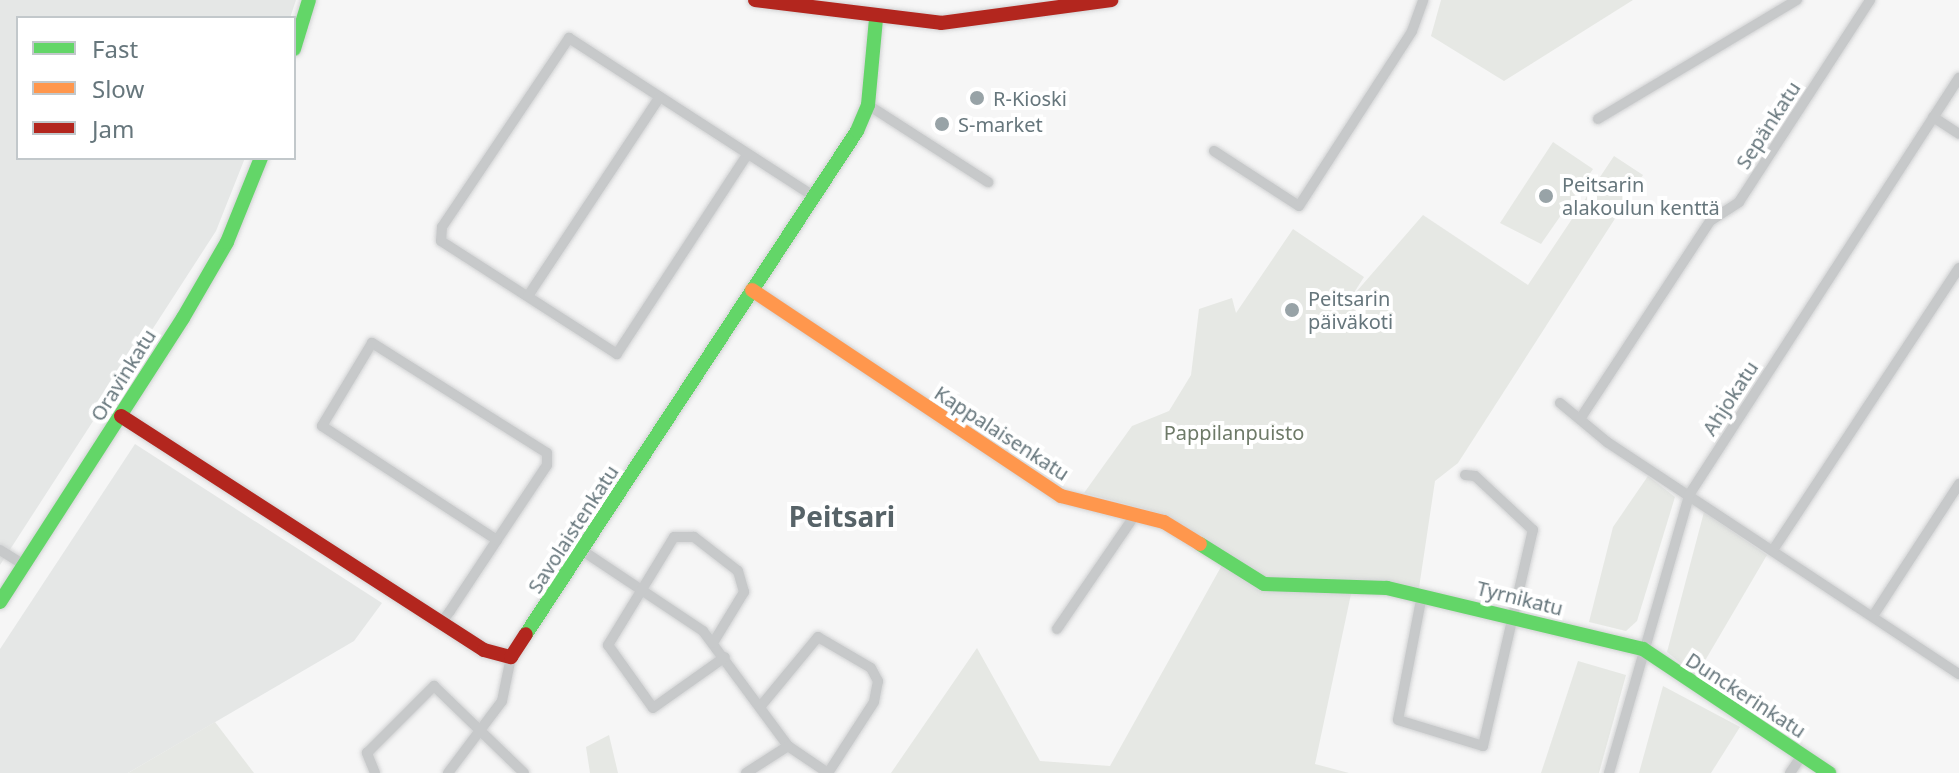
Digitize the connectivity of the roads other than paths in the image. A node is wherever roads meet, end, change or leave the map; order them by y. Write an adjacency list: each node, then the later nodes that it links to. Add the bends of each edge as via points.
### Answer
1 (309, 0): 8 (street)
2 (755, 0): 7 (street)
3 (1111, 0): 7 (street, via 1024,17)
4 (1423, 0): 15 (street, via 1412,31 1299,206)
5 (1797, 0): 13 (street)
6 (1870, 0): 25 (street, Sepänkatu, via 1739,202 1710,221)
7 (876, 19): 11 (street, Savolaistenkatu)
8 (296, 42)
9 (1959, 78): 12 (street, Ahjokatu)
10 (659, 98): 16 (street); 22 (street); 22 (street, via 569,38 442,227 441,241)
11 (868, 105): 18 (street); 19 (street, Savolaistenkatu)
12 (1933, 117): 14 (street); 28 (street, Ahjokatu)
13 (1598, 119)
14 (1959, 134)
15 (1214, 151)
16 (747, 155): 19 (street); 22 (street, via 617,354)
17 (260, 160): 24 (street, Oravinkatu, via 227,242)
18 (988, 182)
19 (813, 196): 21 (street, Savolaistenkatu)
20 (1959, 268): 32 (street)
21 (752, 290): 29 (street, Kappalaisenkatu, via 1061,496); 33 (street, Savolaistenkatu)
22 (528, 296)
23 (1560, 403): 25 (street)
24 (121, 416): 34 (street, Oravinkatu); 41 (street)
25 (1580, 419): 28 (street)
26 (1465, 475): 39 (street, via 1475,476 1533,530)
27 (1959, 484): 40 (street)
28 (1689, 495): 32 (street); 44 (street, Ahjokatu)
29 (1135, 515): 36 (street, Kappalaisenkatu, via 1164,522 1264,584); 42 (street)
30 (497, 540): 30 (street, via 322,426 323,414 379,340 547,453 547,465); 41 (street)
31 (0, 550): 34 (street)
32 (1773, 550): 40 (street)
33 (583, 551): 35 (street); 45 (street, Savolaistenkatu)
34 (24, 565): 38 (street, Oravinkatu)
35 (638, 588): 43 (street); 43 (street, via 674,537 694,537 738,571 744,592); 46 (street, via 608,645 653,708)
36 (1387, 588): 37 (street, Tyrnikatu)
37 (1422, 595): 39 (street, Tyrnikatu); 39 (street, via 1398,720 1483,746)
38 (0, 602)
39 (1513, 616): 44 (street, Tyrnikatu)
40 (1873, 616): 47 (street)
41 (441, 623): 45 (street, via 498,658)
42 (1057, 629)
43 (713, 643): 46 (street)
44 (1643, 649): 51 (street, Dunckerinkatu); 57 (street, Ahjokatu)
45 (511, 657): 49 (street, via 512,678)
46 (725, 657): 48 (street)
47 (1959, 674)
48 (760, 707): 50 (street); 56 (street, via 818,637 871,668 878,681 874,702)
49 (482, 727): 52 (street, via 434,686 367,753); 53 (street); 54 (street)
50 (788, 746): 55 (street); 56 (street)
51 (1802, 755): 58 (street); 59 (street, Dunckerinkatu)
52 (375, 773)
53 (448, 773)
54 (524, 773)
55 (746, 773)
56 (828, 773)
57 (1609, 773)
58 (1790, 773)
59 (1829, 773)

